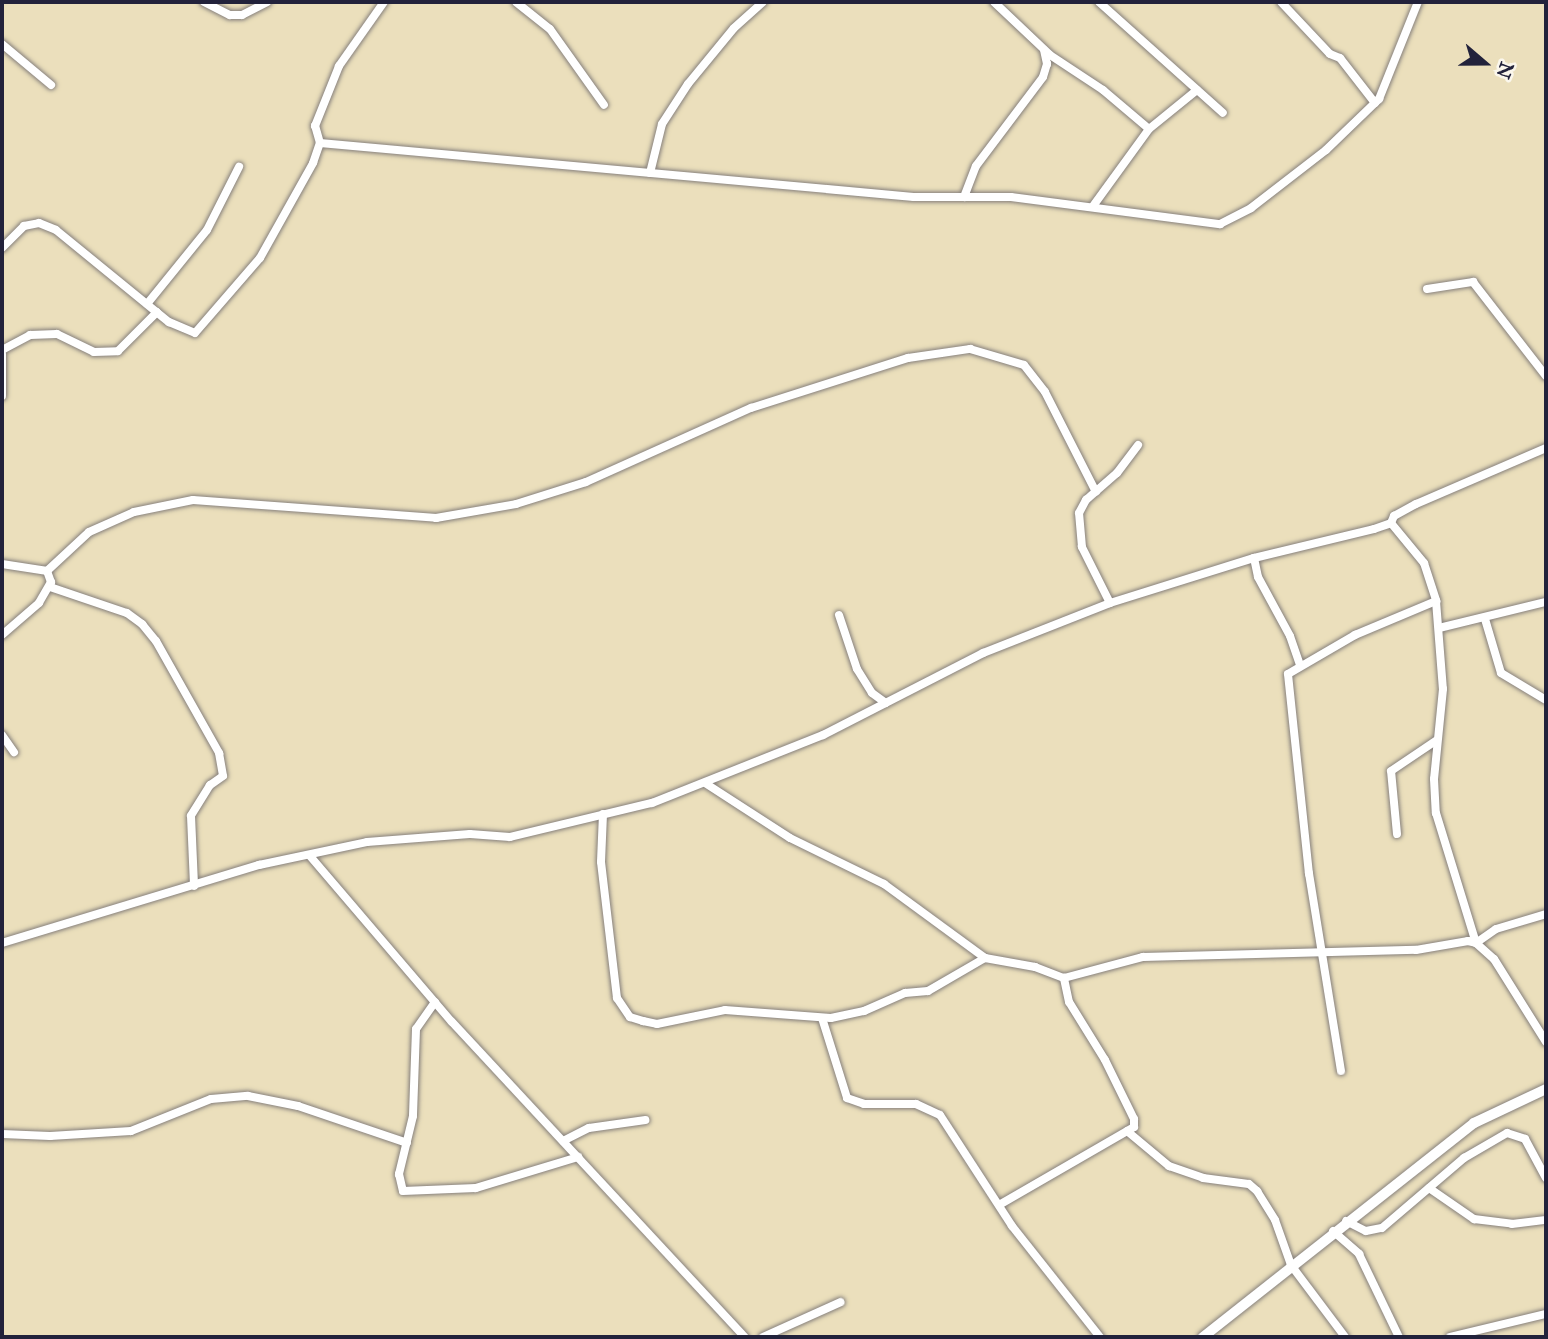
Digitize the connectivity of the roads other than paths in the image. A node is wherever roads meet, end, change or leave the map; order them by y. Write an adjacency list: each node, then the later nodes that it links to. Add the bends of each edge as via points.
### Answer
1 (204, 2): 2 (street, via 230,15 242,15)
2 (267, 2)
3 (384, 2): 18 (street, via 339,66 316,126)
4 (516, 2): 15 (street, via 550,29)
5 (763, 2): 20 (street, via 734,28 681,94 662,124)
6 (995, 2): 11 (street)
7 (1099, 2): 13 (street)
8 (1281, 2): 14 (street, via 1330,54 1340,58)
9 (1418, 2): 14 (street)
10 (2, 44): 12 (street)
11 (1044, 50): 17 (street); 21 (street, via 1047,64 1043,77 976,166)
12 (51, 85)
13 (1197, 90): 16 (street); 17 (street)
14 (1374, 103): 22 (street, via 1326,150 1251,208 1220,224)
15 (604, 105)
16 (1223, 113)
17 (1149, 129): 22 (street)
18 (320, 143): 20 (street); 26 (street, via 260,258 201,328 189,333)
19 (239, 167): 25 (street, via 207,230)
20 (650, 173): 21 (street, via 914,197)
21 (964, 197): 22 (street)
22 (1093, 206)
23 (2, 248): 25 (street, via 24,226 39,223 56,230)
24 (1427, 289): 28 (street, via 1473,282)
25 (147, 304): 26 (street)
26 (157, 313): 27 (street, via 118,351 94,352 57,334 30,335)
27 (2, 352): 29 (street)
28 (1546, 376)
29 (2, 396)
30 (1138, 445): 32 (street)
31 (1546, 448): 33 (street, via 1416,504 1394,516)
32 (1096, 492): 36 (street, via 1045,393 1024,365 970,349 908,358 751,408 586,482 516,503 436,518 193,500 134,512 89,532); 40 (street, via 1082,505 1078,534)
33 (1391, 523): 34 (street); 38 (street, via 1423,563)
34 (1254, 558): 40 (street); 45 (street, via 1258,577)
35 (2, 564): 36 (street)
36 (47, 571): 37 (street)
37 (50, 587): 44 (street, via 39,603); 55 (street, via 127,614 142,624 219,753 223,776 211,785 191,816)
38 (1436, 601): 43 (street); 45 (street, via 1355,635)
39 (1546, 601): 42 (street)
40 (1110, 603): 47 (street, via 983,653)
41 (839, 615): 47 (street, via 857,669 872,693)
42 (1485, 619): 43 (street); 46 (street, via 1502,673)
43 (1439, 628): 49 (street, via 1443,689)
44 (2, 635)
45 (1300, 665): 59 (street, via 1288,674 1288,683 1309,874)
46 (1546, 700)
47 (886, 703): 51 (street, via 823,735)
48 (2, 735): 50 (street)
49 (1437, 740): 53 (street, via 1391,771); 58 (street, via 1434,779 1441,842)
50 (14, 752)
51 (705, 783): 52 (street); 60 (street, via 790,838 884,884)
52 (603, 814): 54 (street, via 510,837 470,834 367,842); 63 (street, via 601,862 612,975 617,998 630,1017 657,1024 724,1010)
53 (1397, 834)
54 (310, 856): 55 (street, via 259,865); 62 (street)
55 (194, 886): 57 (street)
56 (1546, 914): 58 (street, via 1496,929)
57 (2, 943)
58 (1476, 943): 59 (street, via 1416,950); 64 (street, via 1494,960)
59 (1325, 951): 61 (street, via 1143,957); 65 (street)
60 (985, 958): 61 (street, via 1025,964); 63 (street, via 928,991 898,996 864,1011)
61 (1064, 978): 68 (street, via 1069,1002 1134,1119 1134,1127)
62 (435, 1002): 70 (street); 71 (street, via 416,1030 415,1094)
63 (822, 1018): 75 (street, via 848,1098 864,1104 929,1107 940,1115)
64 (1546, 1042)
65 (1341, 1071)
66 (1546, 1089): 77 (main road, via 1474,1123)
67 (645, 1120): 70 (street, via 589,1128)
68 (1127, 1131): 75 (street); 79 (street, via 1169,1166 1203,1178 1249,1184 1275,1220)
69 (2, 1134): 71 (street, via 131,1131 211,1099 248,1096 298,1106)
70 (563, 1141): 72 (street)
71 (407, 1143): 72 (street, via 399,1174 400,1187 409,1194 476,1188)
72 (578, 1157): 83 (street)
73 (1546, 1178): 74 (street, via 1525,1139 1507,1133 1464,1158)
74 (1429, 1188): 76 (street, via 1475,1219 1512,1224); 77 (street, via 1373,1232)
75 (999, 1205): 85 (street)
76 (1546, 1220)
77 (1346, 1221): 78 (main road)
78 (1333, 1231): 79 (main road); 87 (street, via 1359,1254)
79 (1291, 1265): 82 (main road); 86 (street)
80 (841, 1302): 84 (street)
81 (1546, 1314): 88 (street)
82 (1210, 1335)
83 (745, 1337)
84 (763, 1337)
85 (1100, 1337)
86 (1345, 1337)
87 (1399, 1337)
88 (1450, 1337)

